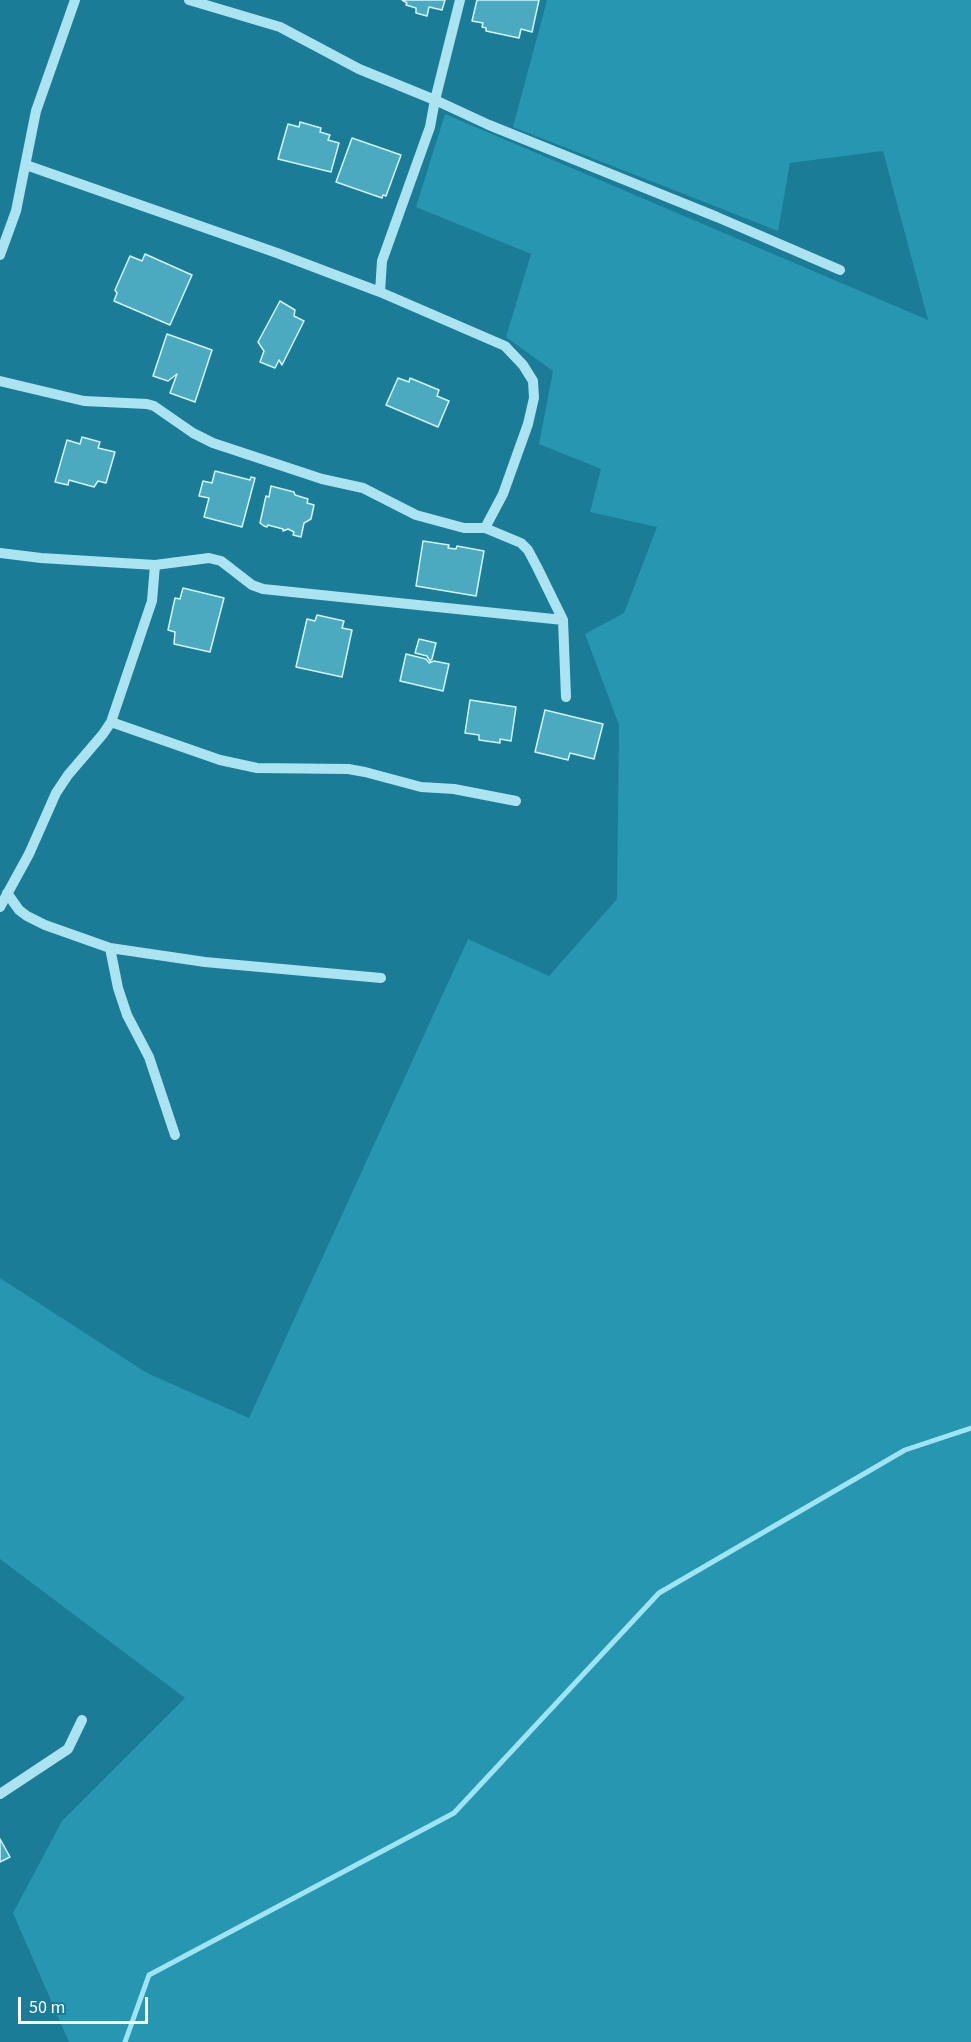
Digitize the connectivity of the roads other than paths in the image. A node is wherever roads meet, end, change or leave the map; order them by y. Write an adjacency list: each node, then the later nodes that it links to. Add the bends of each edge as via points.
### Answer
1 (75, 0): 5 (street, via 36,111)
2 (189, 0): 4 (street, via 280,27 359,69)
3 (459, 0): 4 (street)
4 (435, 100): 7 (street); 8 (street, via 418,165 382,261)
5 (27, 165): 6 (street); 8 (street)
6 (0, 255)
7 (840, 270)
8 (380, 292): 10 (street, via 505,346 533,381 528,424 503,494)
9 (0, 381): 10 (street, via 84,401 147,404 213,443 322,479 363,488 416,514 464,528)
10 (485, 528): 13 (street, via 521,543 528,550)
11 (0, 553): 12 (street)
12 (155, 565): 13 (street, via 209,558 221,561 263,589); 15 (street, via 152,601)
13 (563, 620): 14 (street)
14 (566, 697)
15 (111, 722): 16 (street, via 220,760 257,768 356,771 421,787); 17 (street, via 56,793)
16 (516, 801)
17 (7, 893): 18 (street); 19 (street, via 27,916)
18 (0, 907)
19 (110, 948): 20 (street, via 205,962); 21 (street, via 118,988 149,1057)
20 (381, 978)
21 (175, 1135)
22 (82, 1720): 23 (street, via 68,1749)
23 (0, 1794)

